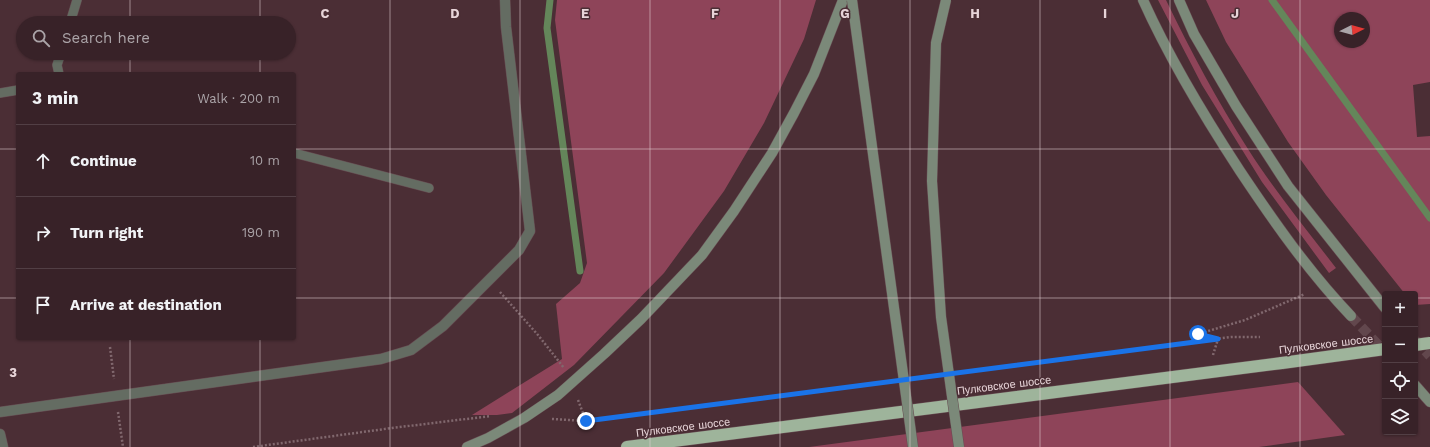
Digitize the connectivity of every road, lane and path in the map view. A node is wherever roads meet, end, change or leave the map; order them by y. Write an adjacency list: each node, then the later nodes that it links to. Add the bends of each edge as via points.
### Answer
1 (77, 0): 8 (lane)
2 (505, 0): 15 (street, via 530,231 519,250)
3 (843, 0): 28 (main road, via 814,74 794,113 772,153 734,211 702,256 671,289)
4 (852, 0): 40 (main road, bridge)
5 (946, 0): 41 (main road, bridge, via 936,43 932,181 941,317)
6 (1143, 0): 18 (main road, via 1159,36 1200,108 1263,205 1328,292)
7 (1179, 0): 17 (main road, via 1194,34 1236,106 1288,186)
8 (72, 16)
9 (59, 60): 10 (lane)
10 (58, 72)
11 (16, 90): 12 (lane)
12 (0, 93)
13 (296, 154): 14 (lane)
14 (429, 188)
15 (489, 280): 28 (path, via 538,335 566,372); 31 (street, via 443,326 411,350 381,359)
16 (1305, 294): 20 (path, via 1245,320 1198,334)
17 (1382, 304)
18 (1351, 316)
19 (1260, 337): 20 (path)
20 (1218, 339): 24 (path)
21 (1430, 343): 22 (highway, bridge)
22 (1418, 345)
23 (1382, 349): 39 (highway, Пулковское шоссе, bridge)
24 (958, 373)
25 (934, 376): 26 (path)
26 (918, 378)
27 (894, 381): 34 (path)
28 (571, 383): 34 (path); 38 (main road, via 524,418)
29 (1418, 388): 30 (main road)
30 (1430, 402)
31 (0, 412)
32 (499, 417): 37 (path, via 392,428)
33 (546, 419): 34 (path)
34 (586, 421)
35 (0, 434): 36 (street)
36 (3, 447)
37 (253, 447)
38 (467, 447)
39 (627, 447)
40 (913, 447)
41 (959, 447)

